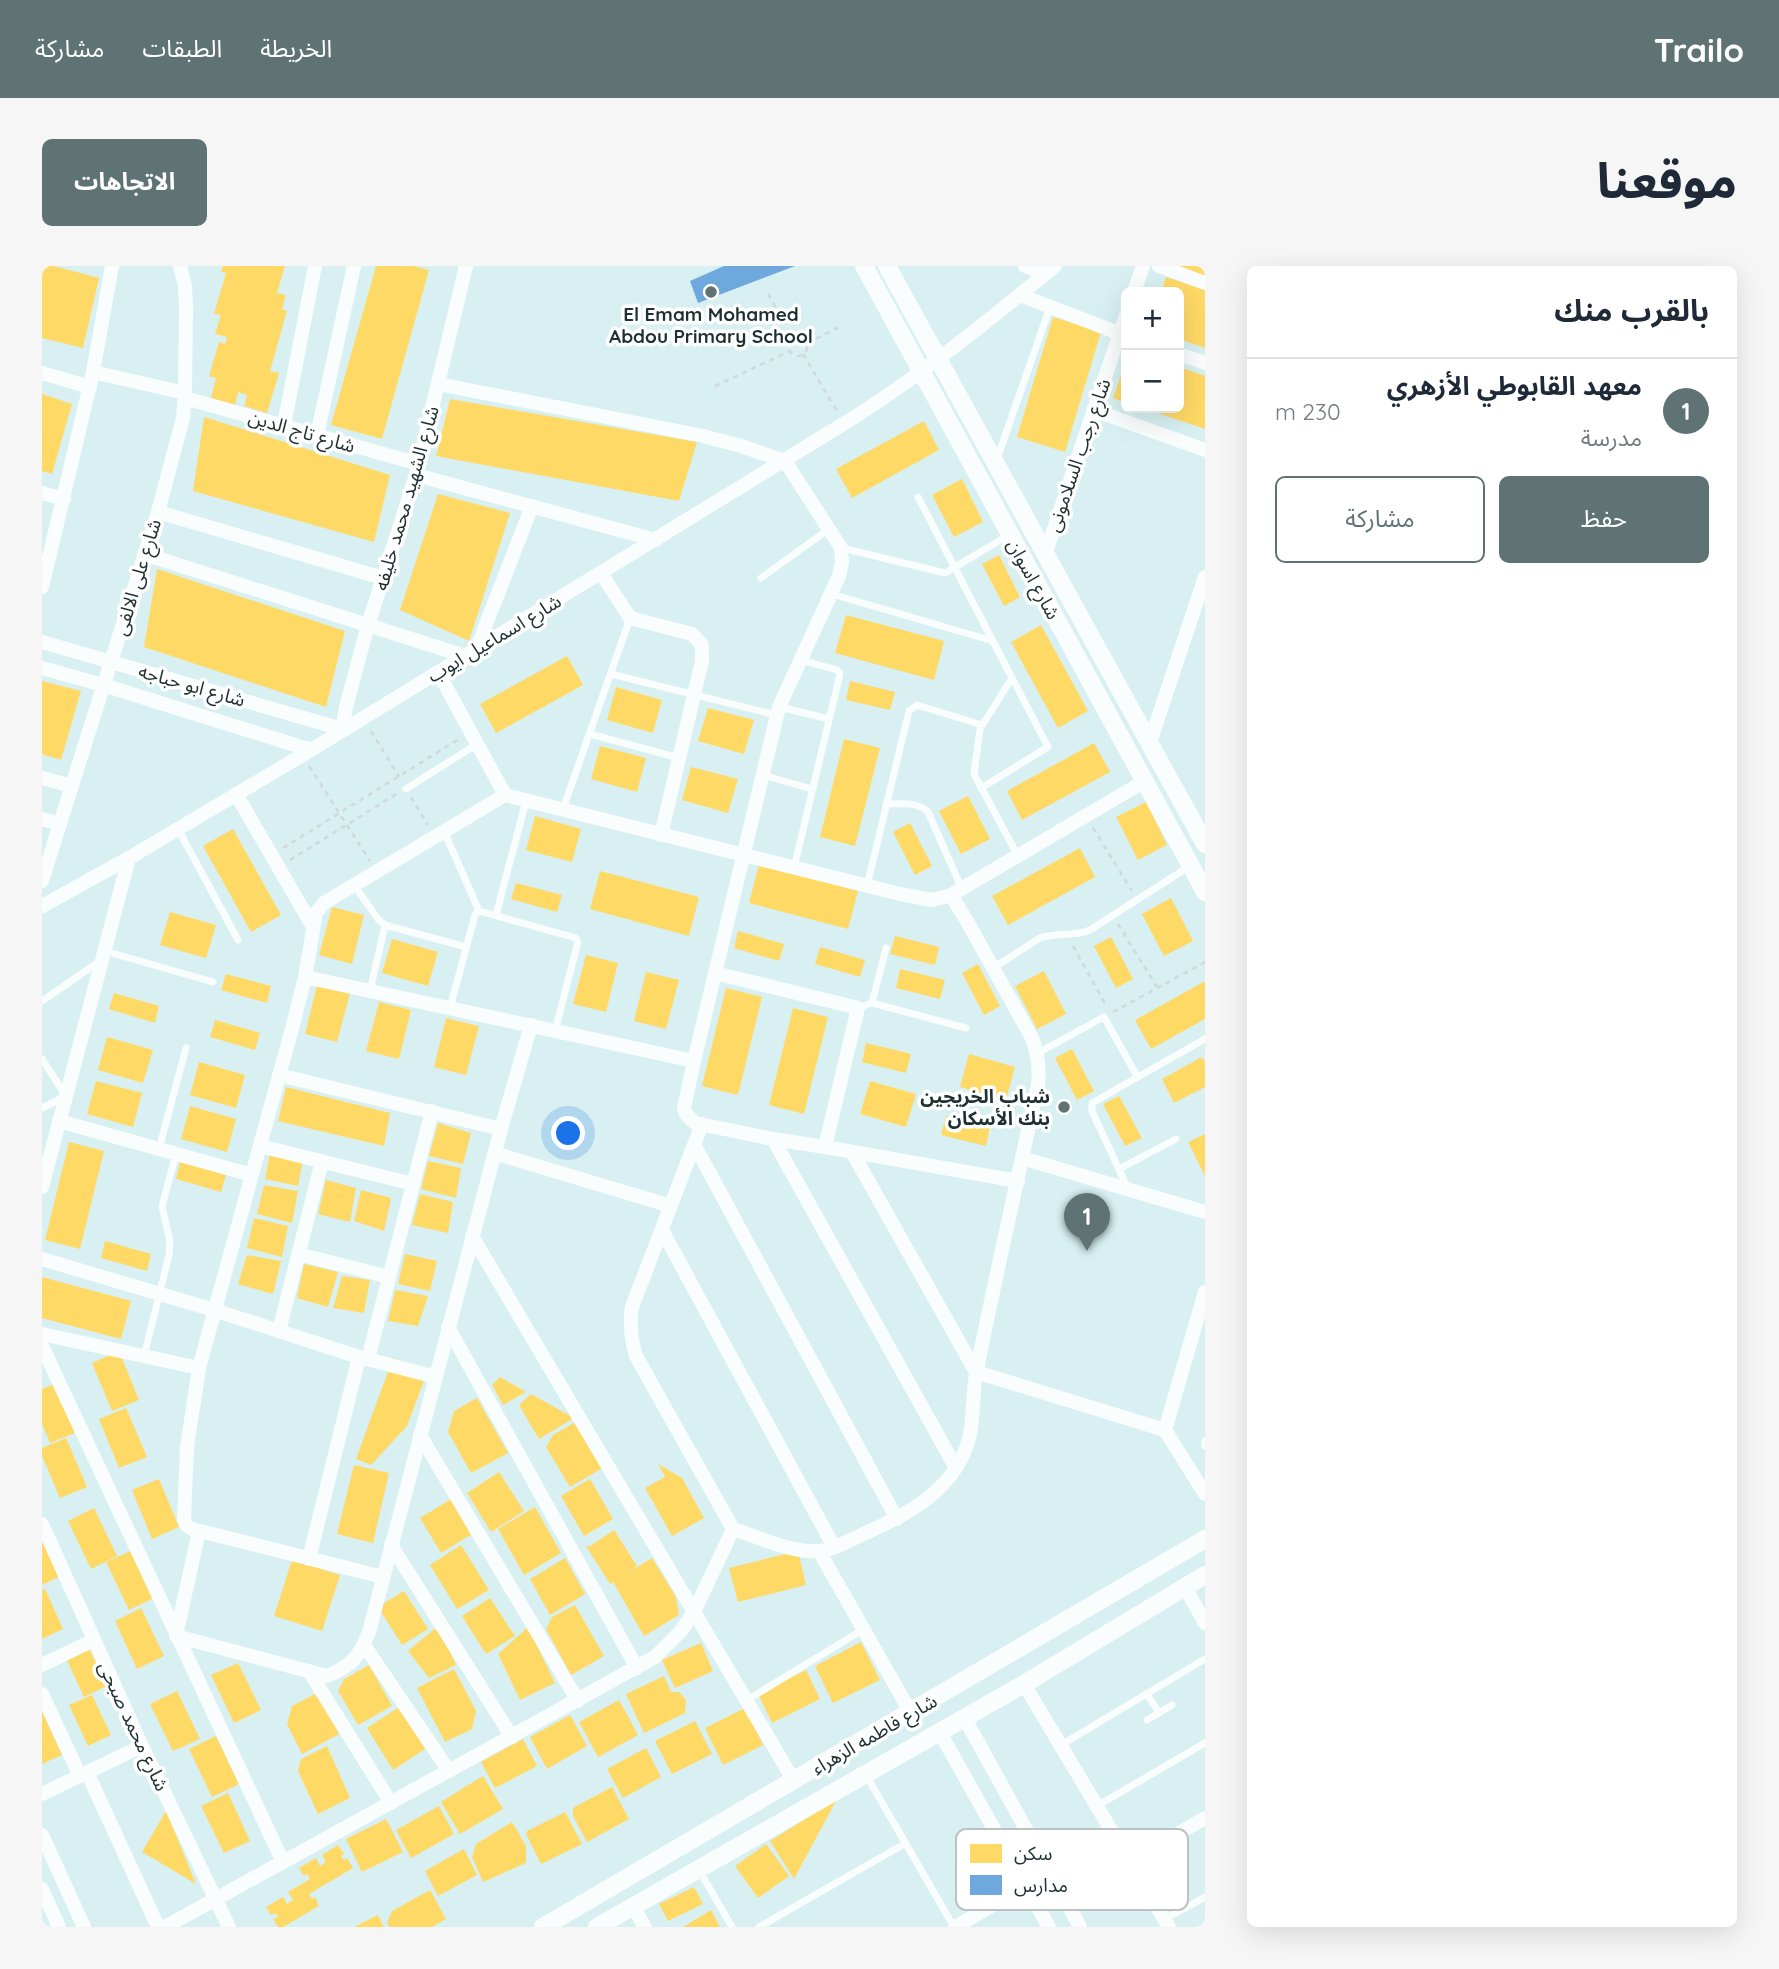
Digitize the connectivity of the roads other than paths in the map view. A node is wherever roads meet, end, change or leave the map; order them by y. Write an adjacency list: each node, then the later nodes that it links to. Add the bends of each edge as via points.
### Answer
1 (112, 266): 22 (street)
2 (180, 266): 26 (street, شارع على الالفى, via 186,309)
3 (315, 266): 28 (street)
4 (354, 266): 29 (street)
5 (466, 266): 24 (street, شارع الشهيد محمد خليفه)
6 (864, 266): 21 (street, شارع اسوان)
7 (887, 266): 19 (street, شارع اسوان)
8 (1025, 266): 11 (street)
9 (1143, 266): 13 (street)
10 (1158, 266): 12 (street)
11 (1049, 269): 14 (street, شارع اسماعيل ايوب)
12 (1205, 282)
13 (1136, 287)
14 (1020, 295): 15 (street); 19 (street, شارع اسماعيل ايوب)
15 (1050, 307): 16 (street); 32 (lane)
16 (1121, 334)
17 (1121, 340): 27 (street, شارع رجب السلامونى)
18 (1184, 356): 20 (street)
19 (939, 358): 21 (street, شارع اسماعيل ايوب); 32 (street, شارع اسوان)
20 (1205, 363)
21 (921, 371): 31 (street, شارع اسماعيل ايوب); 41 (street, شارع اسوان)
22 (93, 372): 25 (street); 26 (street, شارع تاج الدين)
23 (42, 373): 25 (street)
24 (438, 384): 31 (street, via 703,436); 33 (street, شارع الشهيد محمد خليفه)
25 (90, 387): 36 (street)
26 (185, 396): 28 (street, شارع تاج الدين); 38 (street, شارع على الالفى)
27 (1093, 410): 30 (street); 45 (street, شارع رجب السلامونى)
28 (284, 425): 29 (street, شارع تاج الدين)
29 (317, 435): 33 (street, شارع تاج الدين)
30 (1205, 450)
31 (785, 461): 39 (street); 42 (street, شارع اسماعيل ايوب)
32 (996, 463): 45 (street, شارع اسوان)
33 (417, 469): 37 (street, شارع تاج الدين); 49 (street, شارع الشهيد محمد خليفه)
34 (42, 493): 36 (street)
35 (918, 497): 46 (lane)
36 (64, 499): 40 (street)
37 (532, 506): 42 (street, شارع تاج الدين); 57 (street)
38 (158, 512): 44 (street, شارع على الالفى); 49 (street)
39 (829, 529): 43 (street); 50 (lane)
40 (49, 530): 51 (street)
41 (1010, 535): 46 (lane); 77 (street, شارع اسوان)
42 (656, 540): 47 (street, شارع اسماعيل ايوب)
43 (841, 548): 46 (lane, via 941,573); 52 (street, via 841,569)
44 (144, 554): 54 (street); 59 (street, شارع على الالفى)
45 (1045, 555): 72 (street, شارع اسوان)
46 (954, 568): 55 (lane)
47 (601, 573): 53 (street); 57 (street, شارع اسماعيل ايوب)
48 (1205, 577): 72 (street)
49 (383, 578): 54 (street, شارع الشهيد محمد خليفه)
50 (761, 578)
51 (42, 587)
52 (831, 593): 55 (lane); 58 (street)
53 (630, 618): 62 (lane); 65 (street, via 698,639 704,653)
54 (368, 625): 57 (street); 69 (street, شارع الشهيد محمد خليفه)
55 (993, 641): 63 (lane)
56 (42, 642): 59 (street, شارع ابو حباجه)
57 (470, 653): 61 (street, شارع اسماعيل ايوب)
58 (800, 660): 66 (street); 67 (lane, via 839,671)
59 (111, 661): 64 (street, شارع على الالفى); 69 (street, شارع ابو حباجه)
60 (42, 668): 64 (street, شارع ابو حباجه)
61 (438, 672): 69 (street, شارع اسماعيل ايوب); 71 (street)
62 (611, 674): 65 (lane); 70 (lane)
63 (1012, 678): 68 (lane); 79 (lane, via 1048,747)
64 (103, 685): 73 (street, شارع ابو حباجه); 78 (street, شارع على الالفى)
65 (694, 695): 66 (lane); 74 (street)
66 (778, 711): 67 (lane); 75 (street)
67 (829, 719): 81 (lane)
68 (982, 725): 79 (lane, via 974,774); 85 (lane, via 917,705 911,708)
69 (342, 729): 73 (street, شارع اسماعيل ايوب)
70 (590, 734): 74 (lane); 86 (lane)
71 (474, 738): 80 (lane); 83 (street)
72 (1149, 745): 92 (street, شارع اسوان)
73 (306, 752): 82 (street, شارع اسماعيل ايوب)
74 (679, 758): 91 (street)
75 (762, 775): 81 (lane); 93 (street)
76 (42, 778): 78 (street)
77 (1145, 782): 94 (street); 96 (street, شارع اسوان)
78 (72, 786): 88 (street, شارع على الالفى)
79 (981, 788): 94 (lane)
80 (406, 789)
81 (813, 789): 97 (lane)
82 (236, 794): 89 (street, شارع اسماعيل ايوب); 107 (street)
83 (505, 795): 84 (street); 90 (street)
84 (526, 800): 86 (street); 105 (lane)
85 (887, 804): 100 (lane); 101 (lane, via 919,805 928,811)
86 (563, 810): 91 (street)
87 (42, 818): 88 (street)
88 (60, 824): 98 (street, شارع على الالفى)
89 (178, 829): 95 (street, شارع اسماعيل ايوب); 108 (lane)
90 (440, 834): 99 (street); 104 (lane)
91 (661, 835): 93 (street)
92 (1205, 844)
93 (743, 856): 97 (street); 113 (street)
94 (1018, 856): 101 (street)
95 (129, 858): 103 (street, شارع اسماعيل ايوب); 111 (street)
96 (1191, 865): 102 (street, شارع اسوان); 112 (lane, via 1082,933 1047,935)
97 (794, 868): 100 (street)
98 (42, 881)
99 (354, 884): 106 (lane); 107 (street, via 324,903)
100 (867, 886): 101 (street, via 922,900)
101 (956, 892): 112 (street)
102 (1205, 892)
103 (42, 906)
104 (479, 911): 105 (lane); 109 (lane)
105 (496, 915): 122 (lane, via 576,938)
106 (385, 925): 109 (lane); 116 (lane)
107 (313, 927): 114 (street)
108 (238, 940)
109 (466, 947): 119 (lane)
110 (886, 948): 118 (lane)
111 (103, 956): 115 (lane); 117 (lane); 130 (street)
112 (993, 968): 125 (street)
113 (715, 973): 118 (street); 127 (street)
114 (305, 977): 116 (street); 128 (street)
115 (213, 982)
116 (370, 991): 119 (street)
117 (42, 1001)
118 (865, 1005): 121 (lane); 140 (street)
119 (450, 1008): 120 (street)
120 (531, 1026): 122 (street); 135 (street)
121 (966, 1028)
122 (555, 1031): 127 (street)
123 (1205, 1041): 129 (lane)
124 (186, 1048): 141 (lane)
125 (1038, 1053): 129 (lane, via 1104,1017); 145 (street, via 1038,1084)
126 (42, 1059): 130 (lane)
127 (694, 1061): 134 (street, via 684,1108 690,1120)
128 (279, 1075): 132 (street); 138 (street)
129 (1137, 1076): 147 (lane, via 1095,1100 1091,1107)
130 (65, 1096): 131 (lane); 133 (street)
131 (42, 1108)
132 (432, 1111): 135 (street); 150 (street)
133 (59, 1121): 141 (street); 151 (street)
134 (702, 1124): 136 (street); 139 (street)
135 (500, 1129): 144 (street)
136 (773, 1139): 140 (street); 174 (street)
137 (1176, 1139): 147 (lane)
138 (260, 1146): 146 (street); 148 (street)
139 (695, 1146): 153 (street); 176 (street)
140 (825, 1147): 142 (street)
141 (159, 1149): 143 (street)
142 (852, 1152): 149 (street); 170 (street)
143 (176, 1153): 148 (street); 161 (lane, via 162,1206 170,1242)
144 (494, 1153): 153 (street); 156 (street)
145 (1022, 1158): 149 (street); 152 (street)
146 (322, 1161): 150 (street); 157 (street)
147 (1119, 1169): 152 (lane)
148 (252, 1175): 162 (street)
149 (1018, 1181): 170 (street)
150 (413, 1184): 159 (street)
151 (42, 1187)
152 (1128, 1190): 154 (street)
153 (671, 1206): 155 (street)
154 (1205, 1212)
155 (662, 1230): 178 (street, via 632,1307 631,1340); 182 (street)
156 (472, 1236): 163 (street); 188 (street)
157 (298, 1254): 159 (street); 164 (street)
158 (42, 1259): 161 (street)
159 (389, 1277): 168 (street)
160 (1205, 1292): 172 (street)
161 (159, 1293): 162 (street); 167 (lane)
162 (214, 1310): 164 (street); 169 (street)
163 (448, 1327): 171 (street); 196 (street)
164 (279, 1331): 168 (street)
165 (42, 1334): 167 (street)
166 (42, 1346): 191 (street)
167 (144, 1356): 169 (street)
168 (363, 1358): 171 (street); 184 (street)
169 (199, 1368): 179 (street, via 187,1447 184,1520)
170 (976, 1372): 172 (street); 174 (street, via 973,1427)
171 (436, 1377): 173 (street)
172 (1165, 1430): 175 (street)
173 (420, 1435): 181 (street); 201 (street)
174 (956, 1468): 176 (street, via 938,1489)
175 (1205, 1494)
176 (897, 1519): 182 (street)
177 (43, 1528): 192 (street, شارع محمد صبحى)
178 (733, 1529): 183 (street, via 797,1550); 188 (street)
179 (199, 1531): 184 (street); 191 (street)
180 (1205, 1539): 204 (street, شارع فاطمه الزهراء)
181 (391, 1545): 186 (street); 209 (street)
182 (834, 1548): 183 (street)
183 (819, 1551): 190 (street)
184 (309, 1559): 186 (street)
185 (1205, 1576): 187 (street, شارع فاطمه الزهراء)
186 (383, 1577): 193 (street)
187 (1185, 1587): 189 (street); 198 (street, شارع فاطمه الزهراء)
188 (694, 1612): 196 (street, via 669,1643); 202 (street)
189 (1205, 1623)
190 (864, 1629): 202 (lane); 204 (street)
191 (176, 1636): 197 (street); 229 (street)
192 (94, 1640): 195 (street); 212 (street, شارع محمد صبحى)
193 (364, 1645): 197 (street, via 345,1668 327,1676); 213 (street)
194 (1205, 1659): 200 (lane)
195 (42, 1665)
196 (637, 1668): 201 (street)
197 (309, 1671): 218 (street)
198 (1024, 1684): 206 (street, شارع فاطمه الزهراء); 211 (street)
199 (42, 1694): 214 (street)
200 (1147, 1694): 205 (lane); 211 (lane)
201 (578, 1701): 209 (street)
202 (746, 1701): 216 (street)
203 (1172, 1705): 205 (lane)
204 (911, 1713): 216 (street, شارع فاطمه الزهراء)
205 (1158, 1713): 207 (lane)
206 (964, 1717): 208 (street, شارع فاطمه الزهراء); 224 (street)
207 (1147, 1720)
208 (939, 1731): 215 (street, شارع فاطمه الزهراء); 223 (street)
209 (512, 1737): 213 (street)
210 (1205, 1743): 220 (lane)
211 (1060, 1745): 220 (street)
212 (142, 1746): 214 (street); 233 (street, شارع محمد صبحى)
213 (449, 1771): 218 (street)
214 (83, 1774): 217 (street); 243 (street)
215 (866, 1774): 222 (street, شارع فاطمه الزهراء); 228 (lane)
216 (794, 1781): 219 (street, شارع فاطمه الزهراء)
217 (42, 1794)
218 (391, 1803): 229 (street)
219 (755, 1803): 222 (street); 246 (street, شارع فاطمه الزهراء)
220 (1097, 1807): 225 (street)
221 (1205, 1818): 226 (street)
222 (769, 1829): 230 (street, شارع فاطمه الزهراء)
223 (994, 1829)
224 (1026, 1829)
225 (1110, 1829)
226 (1186, 1829)
227 (42, 1835): 242 (street)
228 (906, 1843): 250 (lane); 251 (lane)
229 (283, 1862): 233 (street)
230 (699, 1869): 234 (street, شارع فاطمه الزهراء); 249 (lane)
231 (42, 1889): 241 (street)
232 (1205, 1897): 235 (lane)
233 (215, 1899): 244 (street); 245 (street, شارع محمد صبحى)
234 (633, 1907): 247 (street, شارع فاطمه الزهراء); 248 (street)
235 (1188, 1909)
236 (984, 1910): 251 (street)
237 (1039, 1910): 252 (street)
238 (1071, 1910): 253 (street)
239 (1186, 1910): 240 (lane)
240 (1167, 1923)
241 (59, 1927)
242 (84, 1927)
243 (158, 1927)
244 (165, 1927)
245 (229, 1927)
246 (543, 1927)
247 (597, 1927)
248 (645, 1927)
249 (732, 1927)
250 (760, 1927)
251 (955, 1927)
252 (1049, 1927)
253 (1080, 1927)

